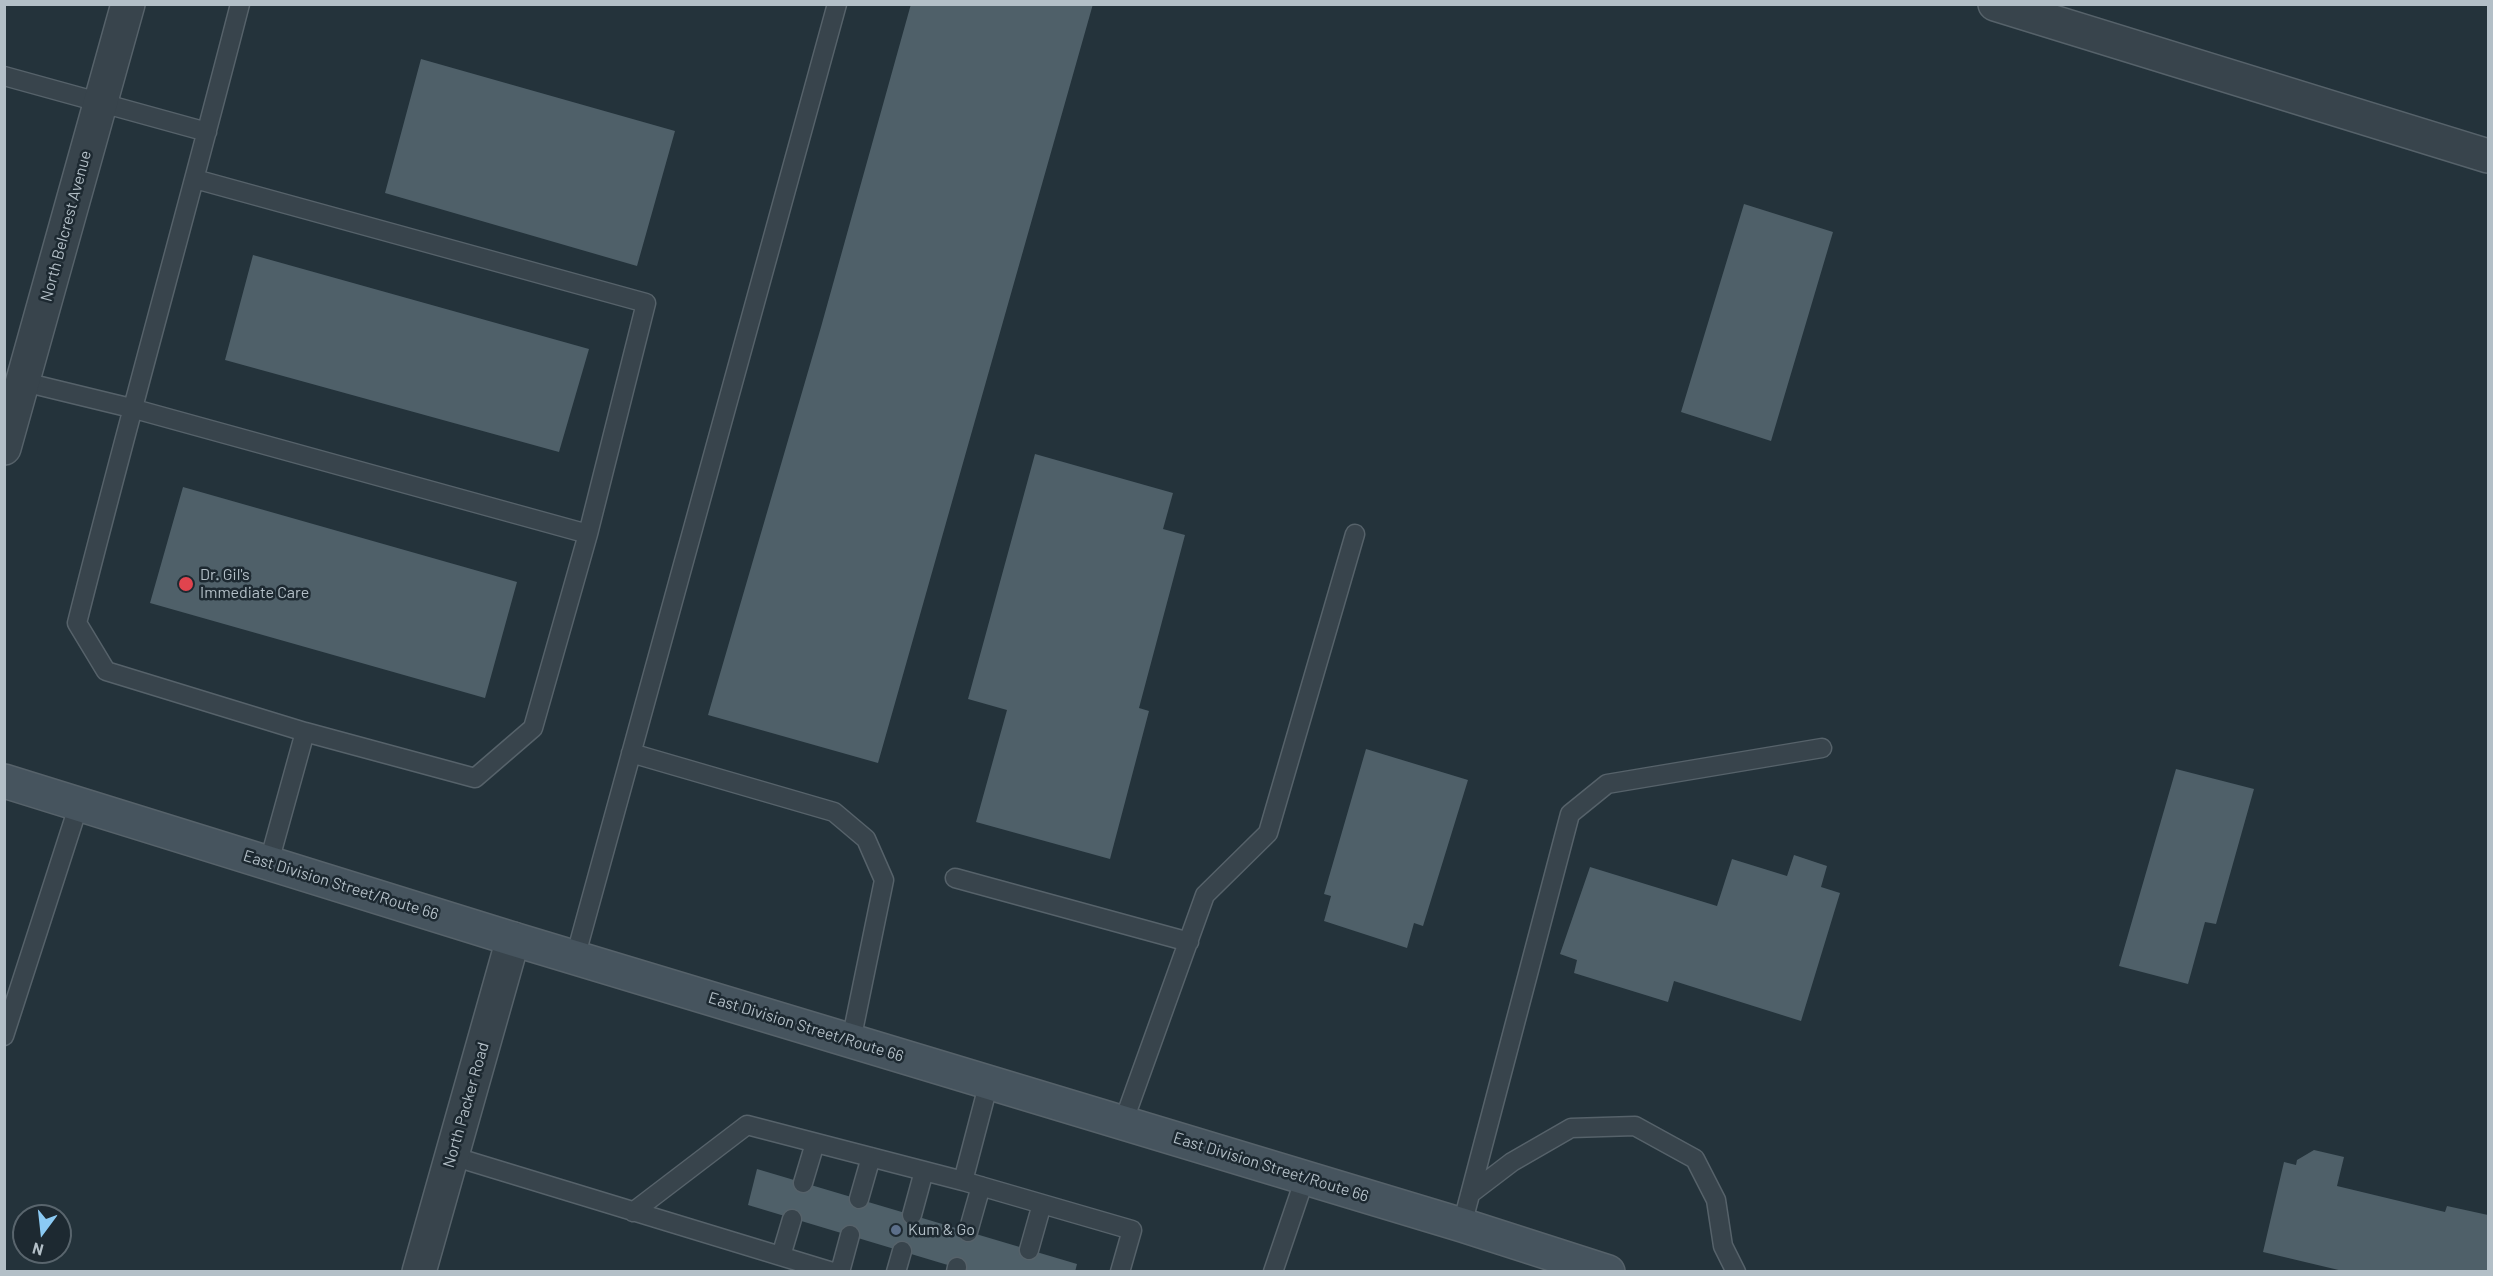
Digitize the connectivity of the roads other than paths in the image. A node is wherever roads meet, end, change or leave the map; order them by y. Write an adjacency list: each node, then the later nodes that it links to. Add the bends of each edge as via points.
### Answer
1 (128, 4): 6 (street, North Belcrest Avenue)
2 (240, 4): 7 (lane)
3 (837, 4): 17 (lane)
4 (1995, 4): 8 (street)
5 (4, 76): 6 (lane)
6 (100, 102): 7 (lane); 10 (street, North Belcrest Avenue)
7 (207, 132): 9 (lane)
8 (2488, 156)
9 (195, 179): 11 (lane); 13 (lane, via 646,303)
10 (24, 382): 11 (lane); 12 (street, North Belcrest Avenue)
11 (132, 408): 13 (lane); 15 (lane, via 77,623 106,671)
12 (4, 448)
13 (588, 534): 15 (lane, via 533,728 475,778)
14 (1355, 534): 23 (lane, via 1268,833 1205,895)
15 (305, 732): 20 (lane)
16 (1822, 748): 39 (lane, via 1607,784 1570,814)
17 (631, 753): 24 (lane); 26 (lane, via 834,812 866,839 884,880)
18 (4, 781): 19 (main road, East Division Street/Route 66)
19 (79, 804): 20 (main road, East Division Street/Route 66); 25 (lane)
20 (269, 862): 22 (main road, East Division Street/Route 66)
21 (955, 878): 23 (lane)
22 (513, 939): 24 (main road, East Division Street/Route 66); 30 (street, North Packer Road)
23 (1189, 942): 28 (lane)
24 (576, 958): 26 (main road, East Division Street/Route 66)
25 (4, 1035)
26 (850, 1041): 27 (main road, East Division Street/Route 66)
27 (989, 1082): 28 (main road, East Division Street/Route 66); 34 (lane)
28 (1123, 1123): 33 (main road, East Division Street/Route 66)
29 (815, 1143): 31 (lane); 35 (lane); 40 (lane, via 747,1125)
30 (452, 1156): 40 (lane); 48 (street, North Packer Road)
31 (871, 1157): 32 (lane); 37 (lane)
32 (924, 1171): 34 (lane); 41 (lane)
33 (1305, 1178): 39 (main road, East Division Street/Route 66); 53 (lane)
34 (963, 1181): 36 (lane)
35 (803, 1183)
36 (981, 1186): 38 (lane); 43 (lane)
37 (860, 1199)
38 (1042, 1204): 45 (lane); 52 (lane, via 1132,1230)
39 (1466, 1209): 54 (main road, East Division Street/Route 66); 55 (lane, via 1512,1162 1570,1128 1635,1126 1695,1159 1716,1200 1723,1246)
40 (633, 1212): 47 (lane)
41 (912, 1215)
42 (792, 1219): 47 (lane)
43 (968, 1232)
44 (850, 1235): 50 (lane)
45 (1029, 1250)
46 (902, 1251): 51 (lane)
47 (781, 1256): 49 (lane)
48 (419, 1272)
49 (833, 1272)
50 (840, 1272)
51 (896, 1272)
52 (1120, 1272)
53 (1273, 1272)
54 (1608, 1272)
55 (1736, 1272)

